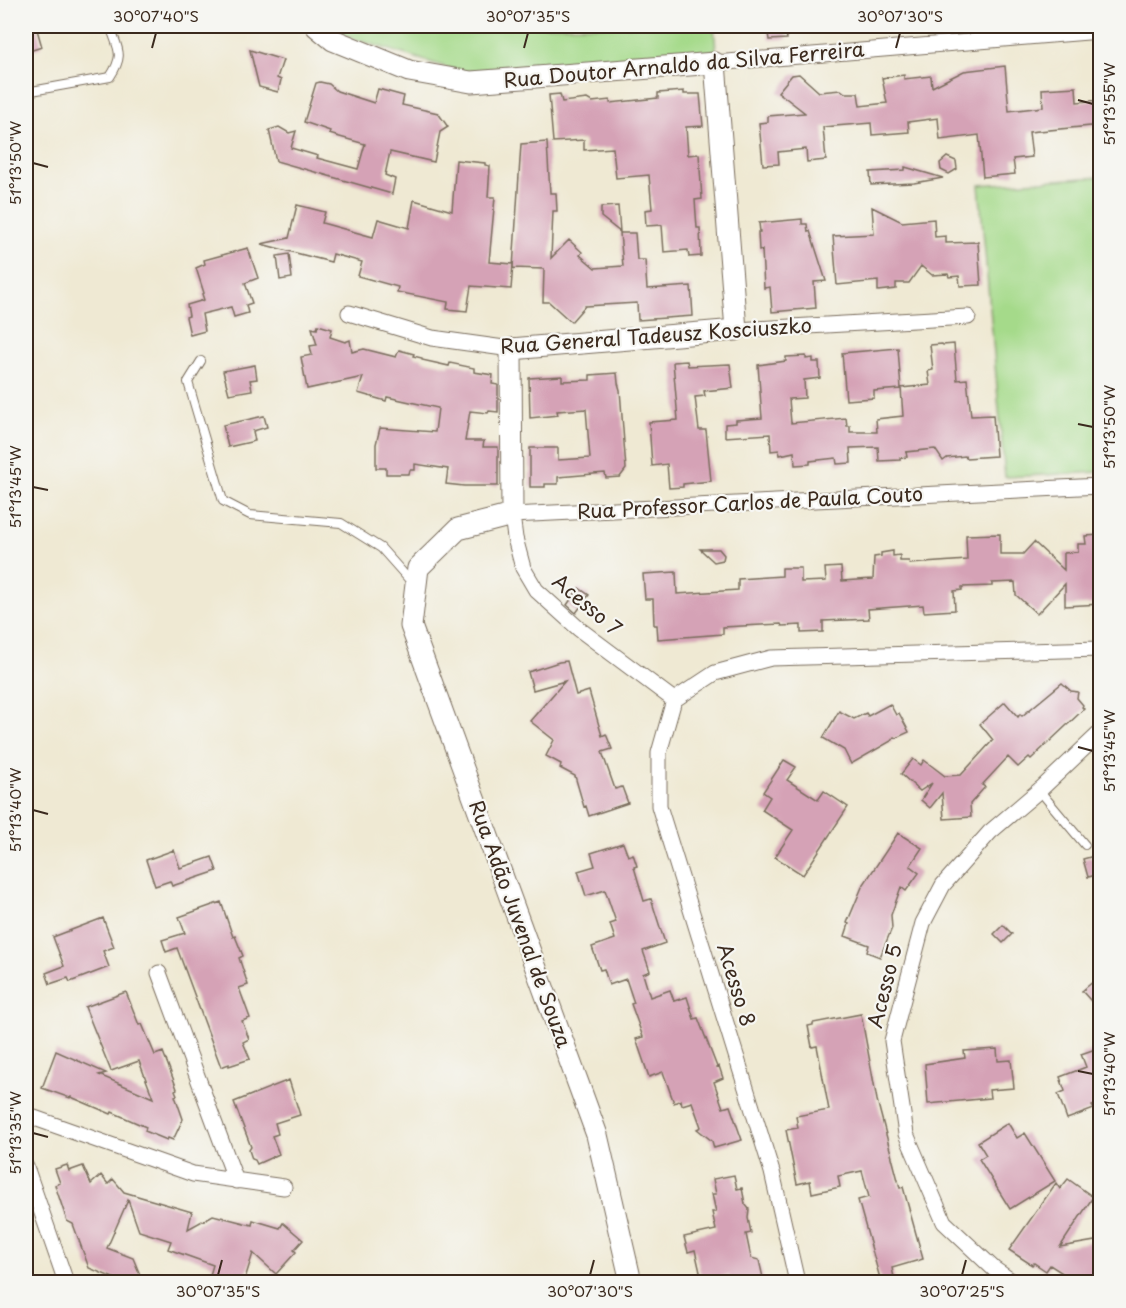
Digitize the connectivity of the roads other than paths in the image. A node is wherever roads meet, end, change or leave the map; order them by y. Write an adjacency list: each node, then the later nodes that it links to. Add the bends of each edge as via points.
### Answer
1 (110, 26): 5 (lane, via 120,53 110,76)
2 (316, 26): 4 (street, Rua Doutor Arnaldo da Silva Ferreira, via 333,40 409,71 471,82)
3 (1101, 31): 4 (street, Rua Doutor Arnaldo da Silva Ferreira)
4 (715, 63): 8 (street)
5 (26, 92)
6 (349, 314): 9 (street, Rua General Tadeusz Kosciuszko, via 432,338)
7 (968, 316): 8 (street, Rua General Tadeusz Kosciuszko)
8 (736, 330): 9 (street, Rua General Tadeusz Kosciuszko)
9 (511, 349): 12 (street)
10 (201, 361): 13 (lane, via 188,382 223,501 250,515 341,523 381,548)
11 (1101, 486): 12 (street, Rua Professor Carlos de Paula Couto)
12 (512, 515): 13 (street, Rua Professor Carlos de Paula Couto, via 458,530); 15 (street, Acesso 7, via 523,568 536,590 579,629)
13 (417, 578): 25 (street, Rua Adão Juvenal de Souza, via 411,627 597,1136)
14 (1101, 649): 15 (street, via 771,658 715,673)
15 (674, 700): 26 (street, Acesso 8, via 659,753 659,806 772,1172)
16 (1101, 733): 17 (street, Acesso 5)
17 (1039, 790): 18 (lane); 27 (street, Acesso 5, via 990,832 943,885 923,923 892,1041 906,1134 944,1221)
18 (1085, 844)
19 (159, 973): 22 (street)
20 (26, 1115): 22 (street, via 193,1174)
21 (26, 1167): 24 (street)
22 (236, 1181): 23 (street)
23 (284, 1187)
24 (66, 1282)
25 (631, 1282)
26 (797, 1282)
27 (1013, 1282)

